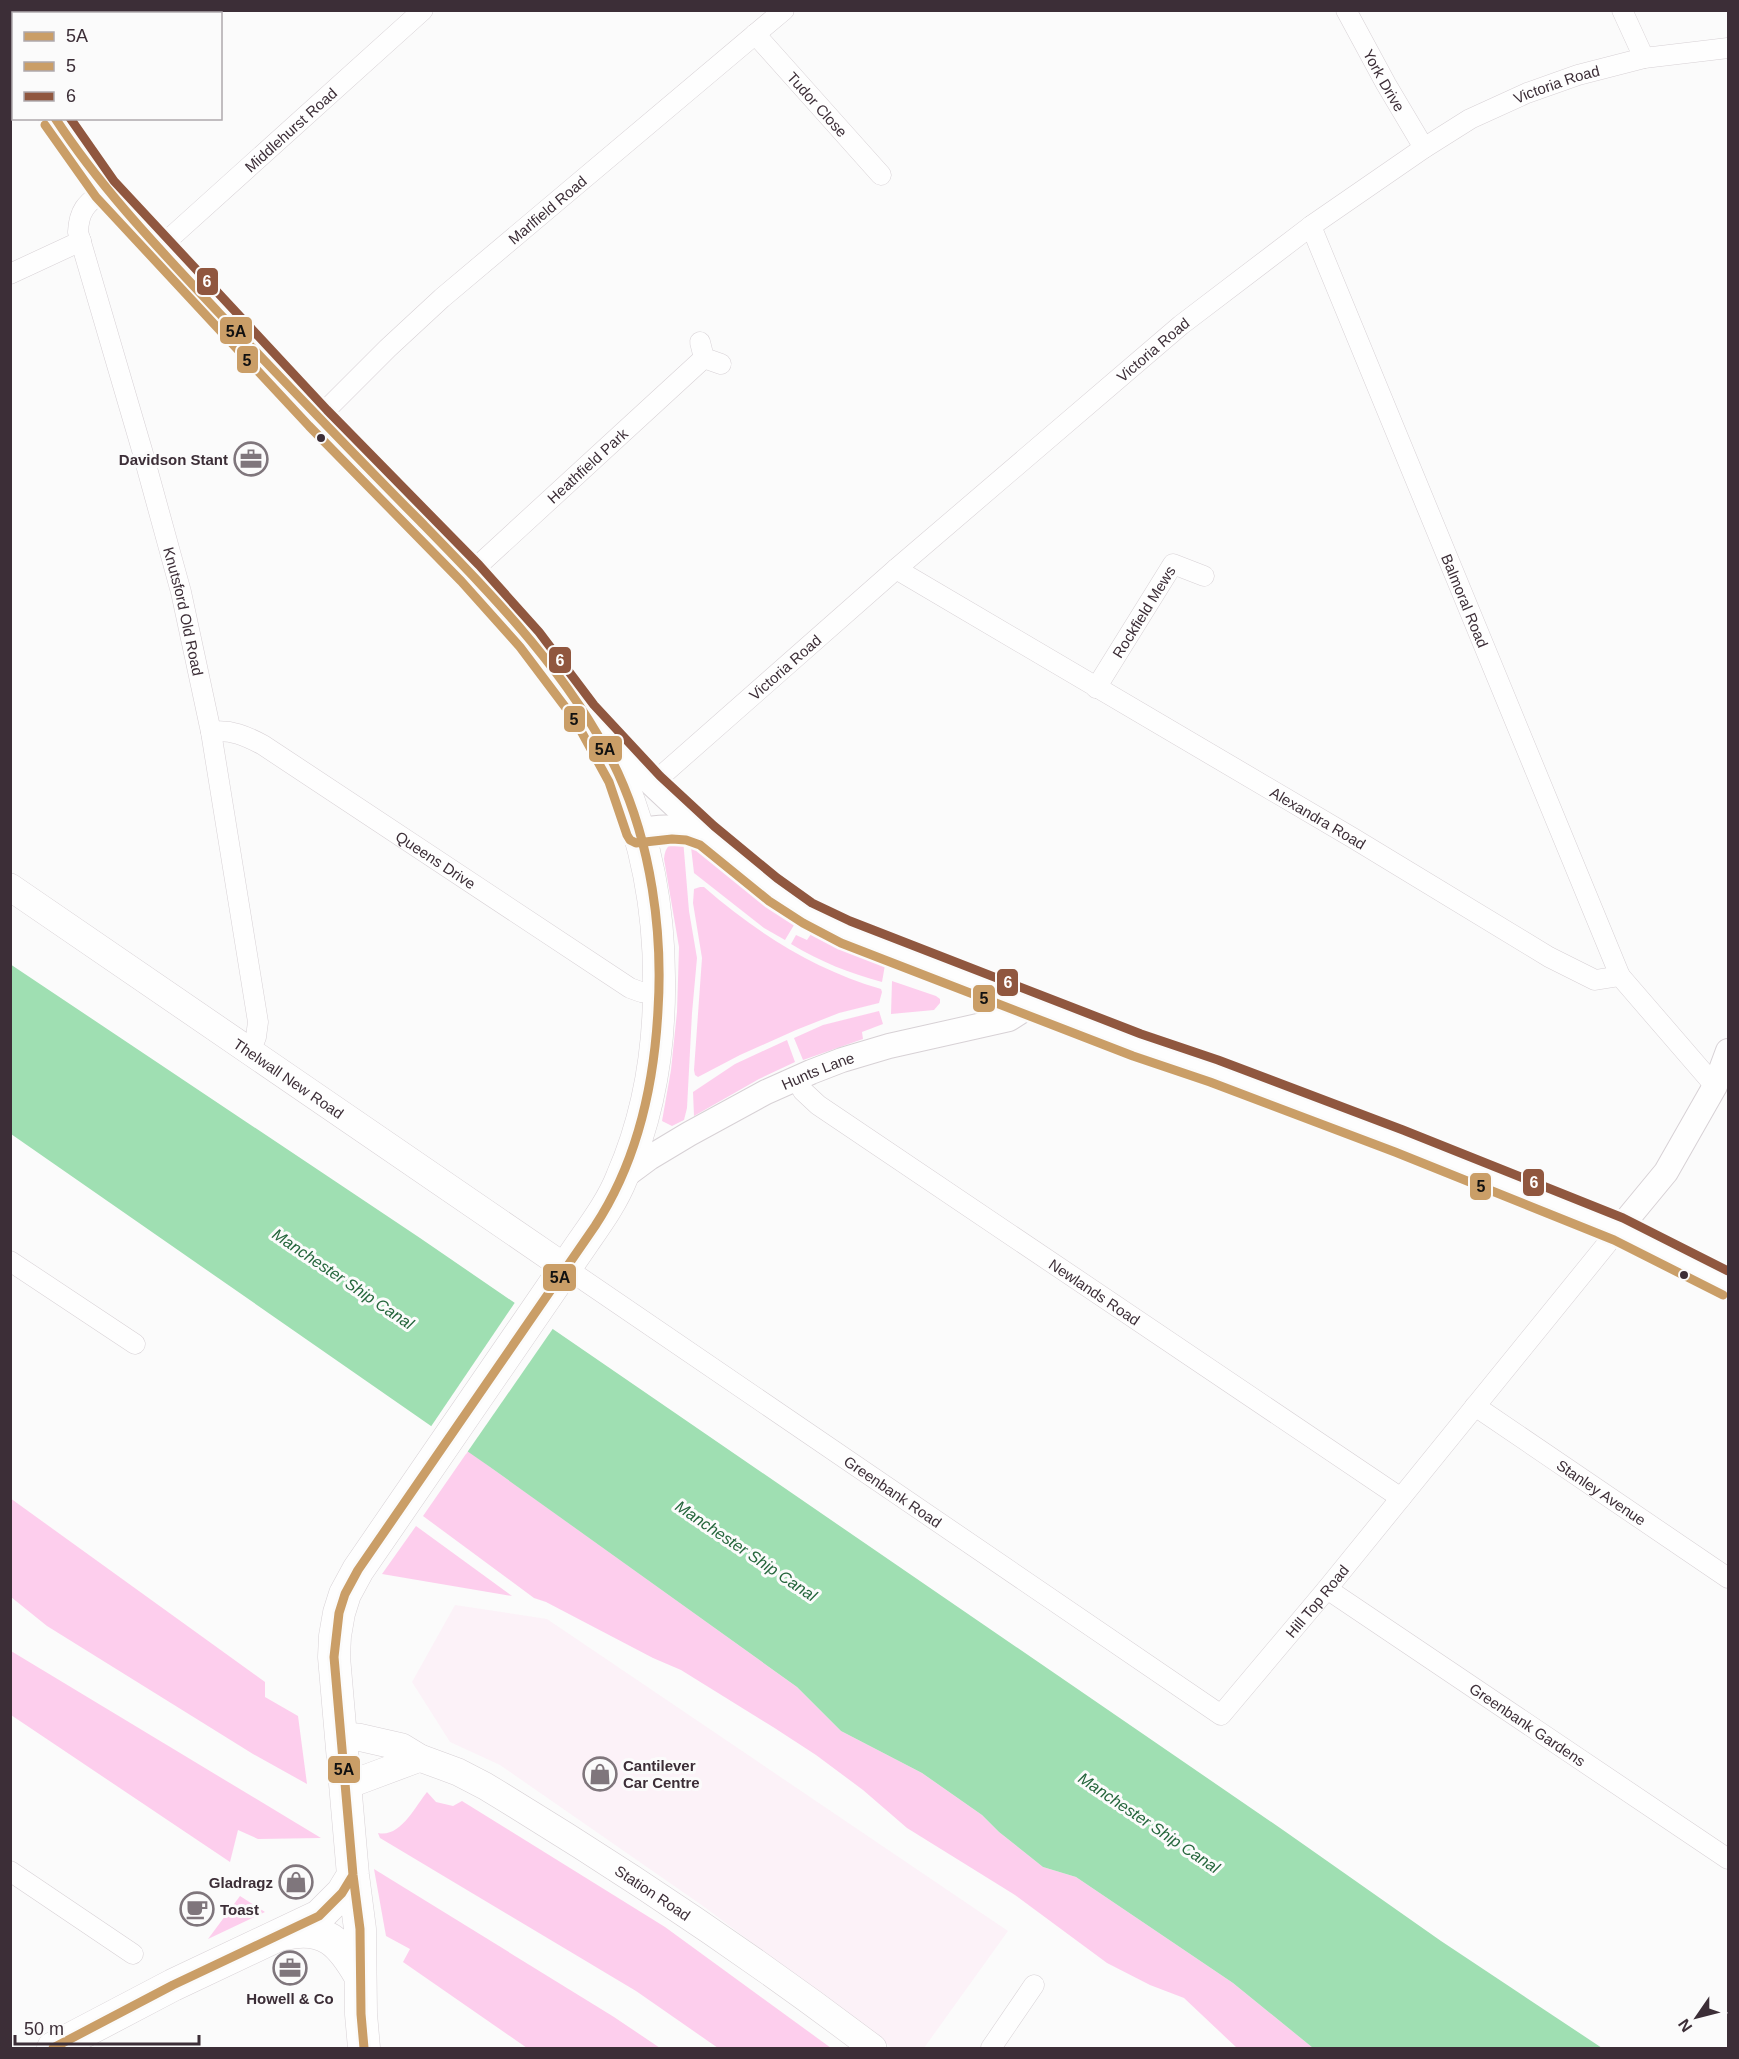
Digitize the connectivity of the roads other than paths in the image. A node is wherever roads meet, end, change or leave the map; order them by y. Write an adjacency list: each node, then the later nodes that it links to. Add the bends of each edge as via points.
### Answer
1 (423, 10): 14 (street, Middlehurst Road)
2 (784, 10): 5 (street, Marlfield Road)
3 (1346, 10): 9 (street, York Drive)
4 (1622, 10): 7 (street)
5 (754, 34): 10 (street, Tudor Close); 17 (street, Marlfield Road, via 442,298)
6 (1728, 48): 7 (street, Victoria Road)
7 (1644, 58): 9 (street, Victoria Road, via 1527,93 1470,119)
8 (57, 120): 11 (highway)
9 (1424, 148): 12 (street, Victoria Road)
10 (881, 175)
11 (105, 189): 13 (street, Knutsford Old Road, via 82,211 78,224); 14 (highway)
12 (1311, 226): 18 (street, Victoria Road, via 1181,325); 28 (street, Balmoral Road)
13 (81, 241): 15 (street); 23 (street, Knutsford Old Road, via 181,592)
14 (159, 248): 17 (highway)
15 (10, 274)
16 (708, 355): 19 (street, Heathfield Park)
17 (318, 418): 19 (highway)
18 (896, 569): 21 (street, Alexandra Road); 24 (street, Victoria Road)
19 (470, 573): 22 (highway, via 529,639)
20 (1203, 576): 21 (street, Rockfield Mews, via 1173,564)
21 (1096, 688): 28 (street, Alexandra Road, via 1549,957 1595,980)
22 (585, 713): 24 (street); 25 (highway, via 620,777)
23 (211, 732): 29 (street, Queens Drive, via 228,731 263,745 630,988); 31 (street, Knutsford Old Road, via 258,1023)
24 (652, 784): 26 (street)
25 (638, 831): 26 (street, via 674,826); 29 (highway, via 656,916)
26 (706, 835): 30 (street, via 806,913)
27 (10, 887): 31 (main road, Thelwall New Road)
28 (1620, 976): 34 (street)
29 (660, 994): 35 (highway, via 652,1071 636,1140)
30 (1026, 1003): 33 (street, Hunts Lane, via 1009,1019 889,1046); 36 (street, via 1399,1141)
31 (250, 1051): 38 (main road, Thelwall New Road)
32 (1728, 1051): 34 (street, Hill Top Road)
33 (796, 1078): 35 (street, Hunts Lane, via 669,1145); 42 (street, Newlands Road, via 818,1105)
34 (1715, 1086): 36 (street, Hill Top Road, via 1666,1172)
35 (622, 1178): 38 (highway)
36 (1619, 1229): 39 (street); 41 (street, Hill Top Road)
37 (10, 1261): 40 (street)
38 (566, 1268): 45 (street, Greenbank Road); 46 (highway, via 345,1594 335,1636)
39 (1728, 1284)
40 (135, 1344)
41 (1475, 1406): 42 (street, Hill Top Road); 43 (street, Stanley Avenue)
42 (1401, 1498): 44 (street, Hill Top Road)
43 (1728, 1578)
44 (1327, 1589): 45 (street, Hill Top Road); 49 (street, Greenbank Gardens)
45 (1221, 1716)
46 (340, 1736): 47 (main road, Station Road, via 387,1742); 48 (highway)
47 (420, 1758): 48 (main road); 58 (main road, Station Road, via 485,1786 580,1845 731,1944)
48 (345, 1786): 51 (highway)
49 (1728, 1859)
50 (10, 1871): 53 (street)
51 (353, 1875): 52 (highway, via 342,1893 319,1916); 54 (highway, via 360,1929)
52 (284, 1934): 54 (highway, via 300,1930 328,1936 350,1957); 56 (highway, via 173,1985)
53 (133, 1954)
54 (360, 1976): 57 (highway)
55 (1034, 1985): 59 (street)
56 (53, 2049)
57 (364, 2049)
58 (873, 2049)
59 (991, 2049)

